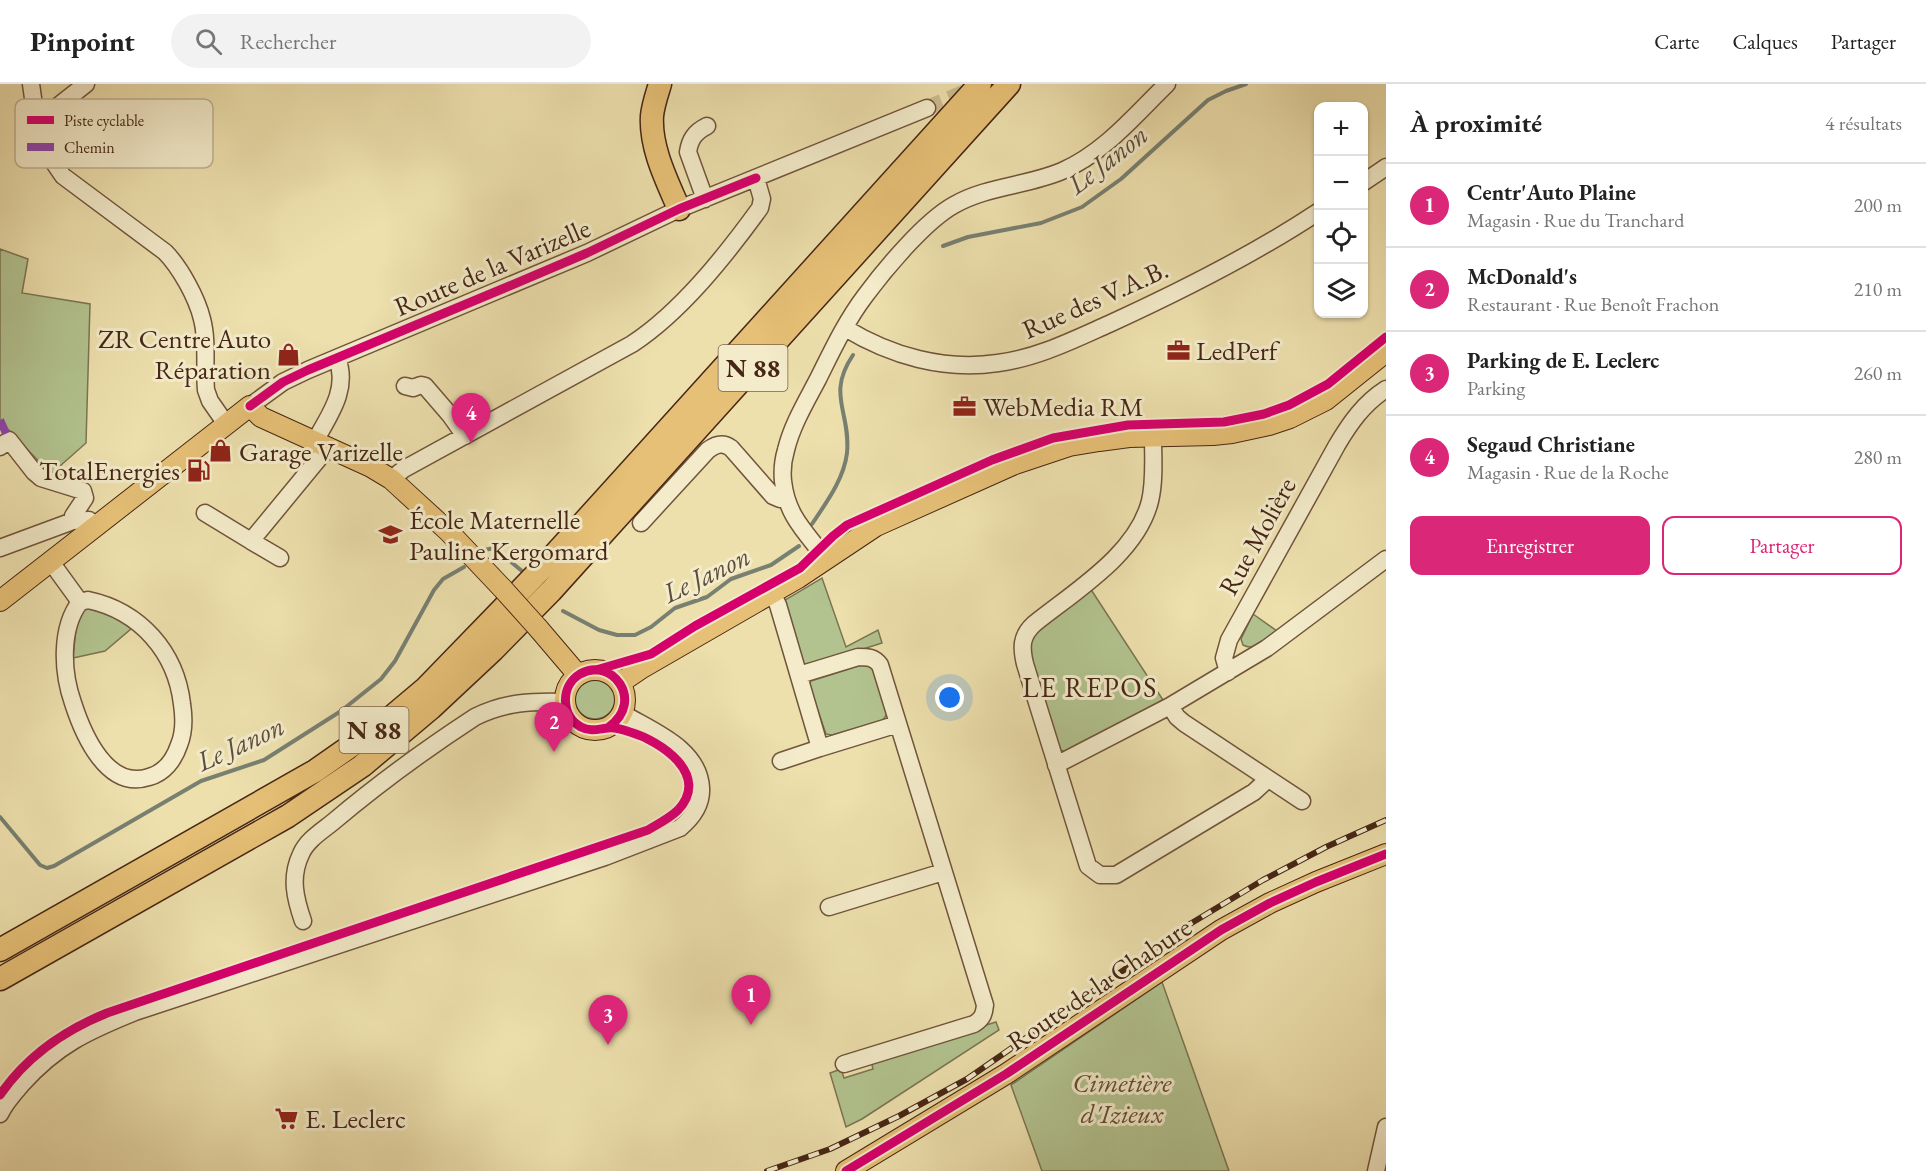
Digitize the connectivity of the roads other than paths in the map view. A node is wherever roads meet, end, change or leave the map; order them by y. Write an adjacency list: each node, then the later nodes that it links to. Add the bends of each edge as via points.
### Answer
1 (31, 84): 7 (street)
2 (86, 84): 8 (street)
3 (660, 84): 16 (highway, via 652,116 653,135)
4 (980, 84): 61 (highway, N 88, via 546,564 426,688 315,771)
5 (1010, 84): 62 (highway, N 88, via 559,583 431,708 370,759 288,816)
6 (1167, 84): 18 (street, via 1085,158 1042,178 979,194 954,204 938,216 864,297)
7 (33, 99)
8 (67, 99)
9 (927, 108): 13 (street, Route de la Varizelle)
10 (707, 126): 15 (street, via 693,135 688,152)
11 (1386, 167): 14 (street)
12 (57, 168): 24 (street, via 175,262 202,319 206,390)
13 (756, 178): 15 (street, Route de la Varizelle); 25 (street, via 762,198 760,208 712,269 660,323 632,344)
14 (1368, 179)
15 (705, 199): 16 (street, Route de la Varizelle)
16 (679, 209): 20 (street, Route de la Varizelle, via 587,253)
17 (1314, 214): 18 (street, Rue des V.A.B., via 1227,266 1145,307 1023,359 996,364 932,363 873,343)
18 (845, 328): 30 (street, via 790,436 783,466)
19 (1386, 352): 26 (main road, via 1326,400 1290,418 1232,434)
20 (337, 358): 23 (street, Route de la Varizelle, via 283,382); 27 (street, via 338,399)
21 (405, 386): 25 (street, via 425,386)
22 (1386, 389): 44 (street, Rue Molière, via 1347,428 1229,640 1224,658)
23 (249, 405): 24 (main road, Route de la Varizelle); 27 (main road, via 261,417)
24 (226, 423): 34 (main road, Route de la Varizelle)
25 (465, 436): 29 (street)
26 (1153, 436): 38 (main road, via 1069,446 1015,464 876,526); 54 (street, via 1151,499 1137,533 1108,564 1034,624 1022,642)
27 (323, 440): 29 (main road); 35 (street, via 321,456)
28 (0, 447): 32 (street, via 9,440 41,478 83,491 85,498)
29 (391, 479): 45 (main road, bridge, via 449,532)
30 (786, 498): 33 (street, via 773,496 731,448 720,444 708,450); 38 (street, via 797,523)
31 (205, 513): 35 (street)
32 (73, 521): 34 (street, via 88,520); 36 (street)
33 (641, 523)
34 (96, 527): 40 (main road, Route de la Varizelle)
35 (251, 541): 37 (street)
36 (0, 548)
37 (280, 558)
38 (826, 559): 41 (main road)
39 (1386, 559): 44 (street, via 1267,648)
40 (51, 561): 42 (main road, Route de la Varizelle); 43 (street)
41 (772, 593): 46 (street); 47 (main road)
42 (0, 601)
43 (80, 602): 43 (street, via 73,611 65,653 70,694 80,723 90,742 117,774 138,780 157,774 175,755 183,728 181,697 172,665 147,630 110,608 88,600)
44 (1228, 672): 49 (street)
45 (578, 675): 47 (main road, via 596,670); 48 (main road, via 570,682)
46 (799, 675): 51 (street, via 858,657 876,660); 52 (street)
47 (620, 683): 50 (main road, via 625,698)
48 (565, 702): 50 (main road, via 572,720 589,730 609,728); 60 (street, via 507,704 475,717 333,822 308,843 298,860 294,892)
49 (1170, 706): 54 (street); 55 (street, via 1184,723)
50 (622, 713): 64 (street, via 674,744 696,766 702,795 690,819 680,828 96,1027 50,1056 12,1095)
51 (898, 724): 52 (street); 58 (street)
52 (820, 748): 53 (street)
53 (781, 761)
54 (1056, 765): 55 (street, via 1088,866 1108,877 1254,792)
55 (1268, 779): 56 (street)
56 (1302, 801)
57 (1386, 854): 66 (main road, Route de la Chabure, via 1270,903 1221,930 1006,1074)
58 (942, 872): 59 (street); 63 (street, via 960,919 985,1005 984,1014 974,1024)
59 (829, 907)
60 (303, 921)
61 (0, 950)
62 (0, 979)
63 (844, 1064)
64 (0, 1114)
65 (1386, 1127): 67 (street)
66 (846, 1171)
67 (1376, 1171)

